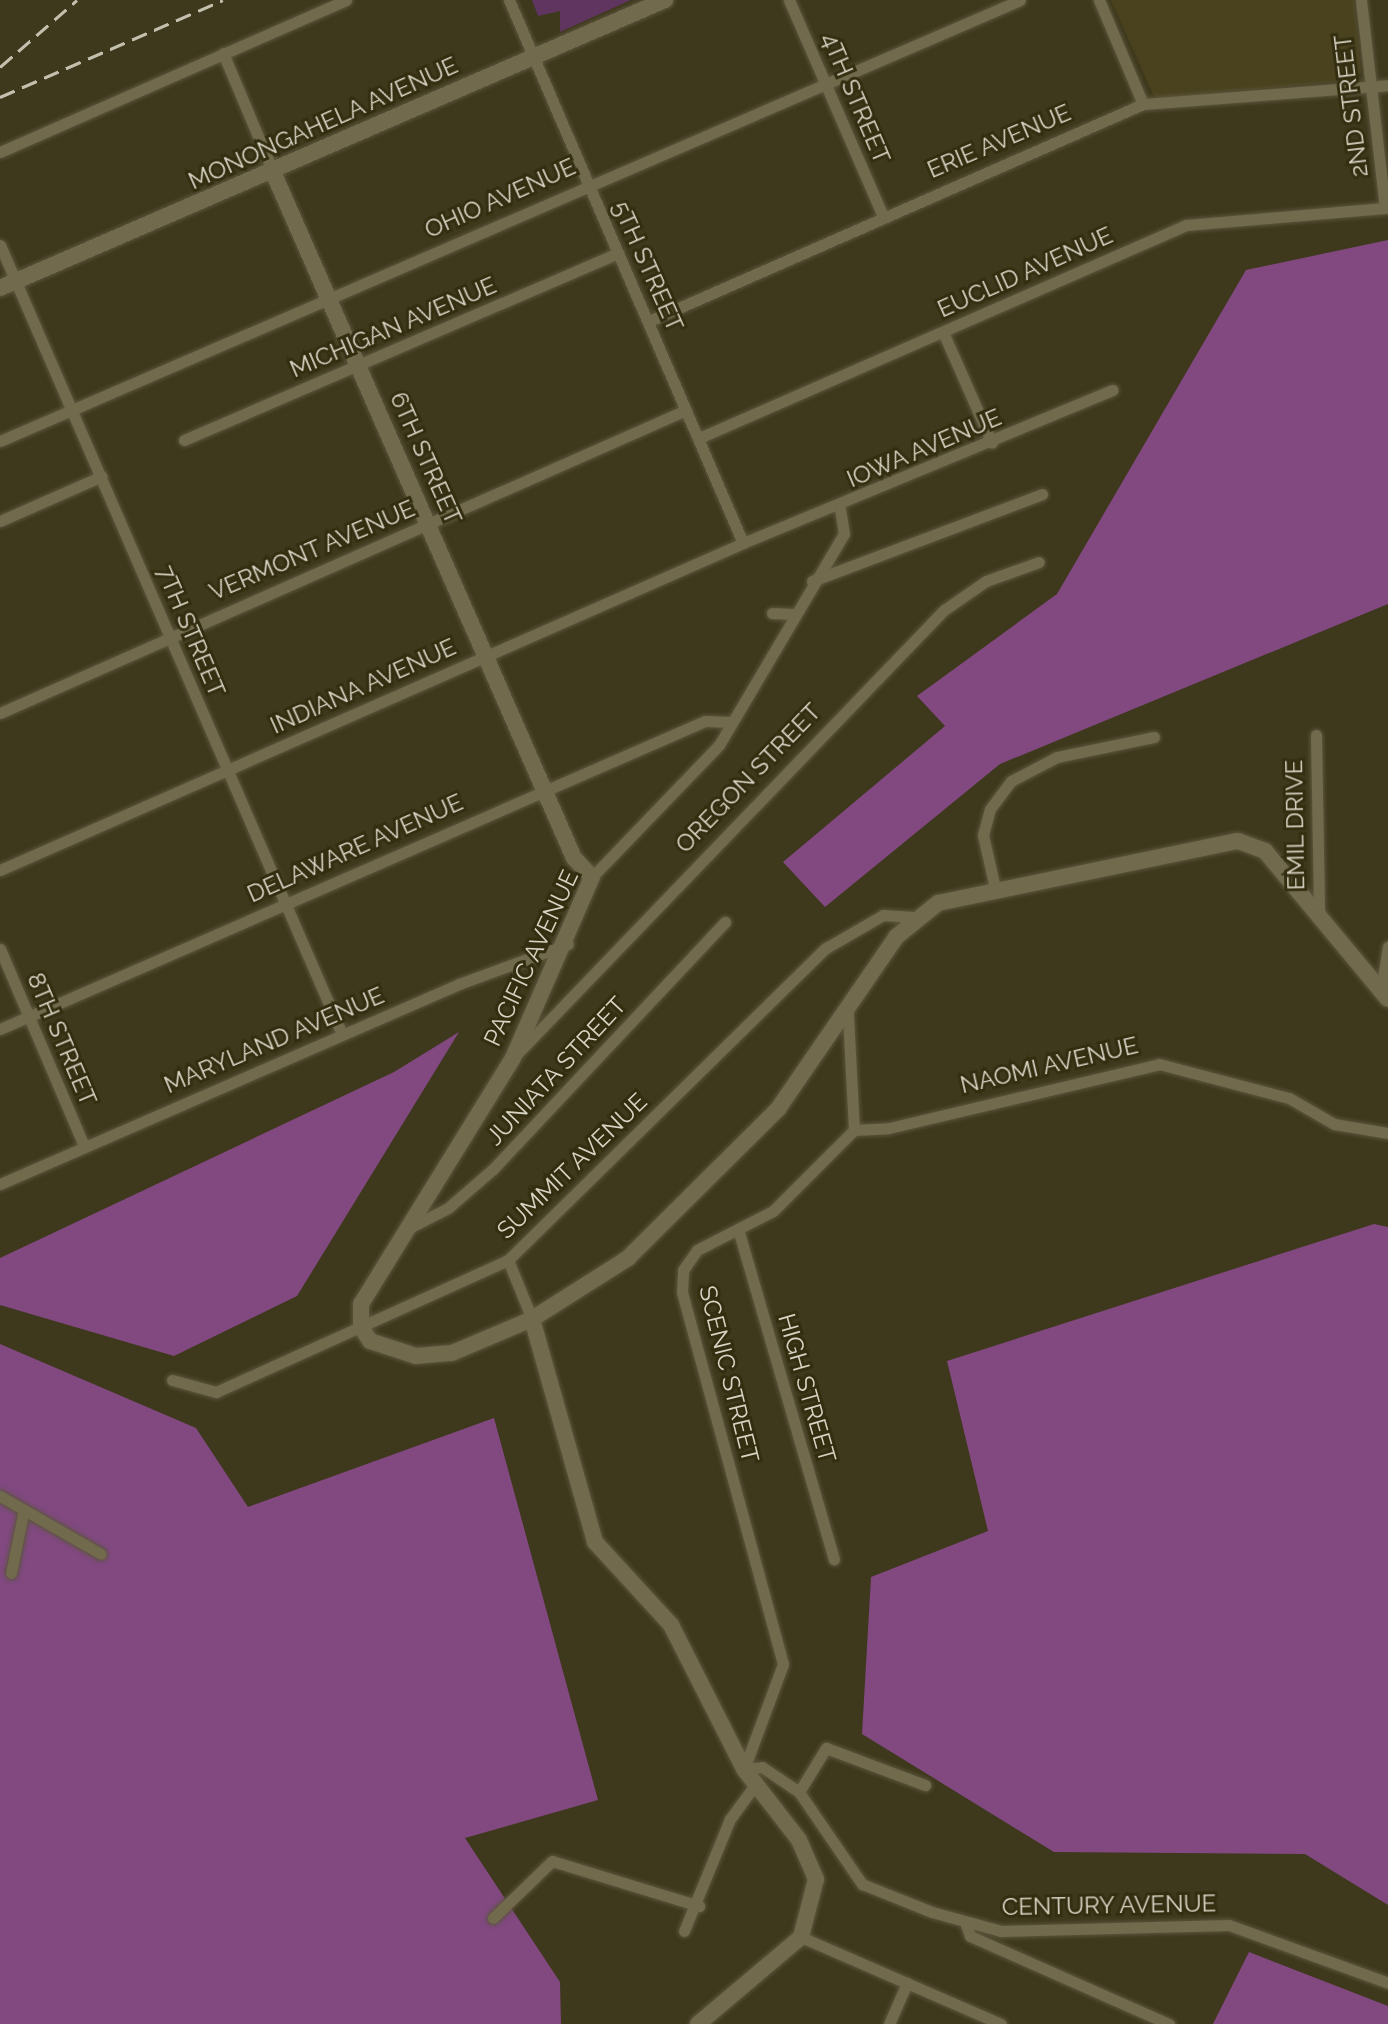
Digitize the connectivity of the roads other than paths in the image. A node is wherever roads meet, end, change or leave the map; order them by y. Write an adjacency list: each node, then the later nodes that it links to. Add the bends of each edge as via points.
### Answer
1 (346, 0): 8 (street)
2 (509, 0): 9 (street, 5TH STREET)
3 (665, 0): 9 (street, MONONGAHELA AVENUE)
4 (789, 0): 10 (street, 4TH STREET)
5 (1020, 0): 10 (street, OHIO AVENUE)
6 (1099, 0): 13 (street)
7 (1361, 0): 12 (street, 2ND STREET)
8 (223, 53): 15 (street); 16 (street, 6TH STREET)
9 (534, 57): 16 (street, MONONGAHELA AVENUE); 17 (street, 5TH STREET)
10 (825, 82): 17 (street, OHIO AVENUE); 19 (street, 4TH STREET)
11 (1388, 85): 12 (street, ERIE AVENUE)
12 (1371, 87): 13 (street, ERIE AVENUE); 14 (street, 2ND STREET)
13 (1143, 104): 19 (street, ERIE AVENUE)
14 (1382, 142): 18 (street, 2ND STREET)
15 (0, 152)
16 (273, 172): 22 (street, MONONGAHELA AVENUE); 23 (street, 6TH STREET)
17 (587, 183): 21 (street, 5TH STREET); 23 (street, OHIO AVENUE)
18 (1385, 208): 25 (street, EUCLID AVENUE, via 1186,225)
19 (882, 214): 24 (street, ERIE AVENUE)
20 (0, 245): 22 (street, 7TH STREET)
21 (619, 253): 24 (street, 5TH STREET); 26 (street, MICHIGAN AVENUE)
22 (8, 285): 28 (street, 7TH STREET)
23 (330, 298): 26 (street, 6TH STREET); 28 (street, OHIO AVENUE)
24 (649, 321): 29 (street, 5TH STREET)
25 (943, 332): 30 (street, EUCLID AVENUE); 33 (street)
26 (359, 366): 31 (street, MICHIGAN AVENUE); 38 (street, 6TH STREET)
27 (1113, 390): 33 (street, IOWA AVENUE)
28 (72, 410): 32 (street, OHIO AVENUE); 34 (street, 7TH STREET)
29 (686, 410): 30 (street, 5TH STREET); 38 (street, VERMONT AVENUE)
30 (699, 438): 39 (street, 5TH STREET)
31 (184, 440)
32 (0, 441)
33 (992, 443): 36 (street, IOWA AVENUE)
34 (102, 476): 37 (street); 44 (street, 7TH STREET)
35 (1042, 494): 41 (street)
36 (840, 508): 39 (street, IOWA AVENUE); 41 (street, PACIFIC AVENUE, via 844,534)
37 (0, 521)
38 (429, 523): 44 (street, VERMONT AVENUE); 45 (street, 6TH STREET)
39 (747, 544): 45 (street, INDIANA AVENUE)
40 (1039, 562): 67 (street, OREGON STREET, via 986,581 944,610)
41 (812, 581): 43 (street, PACIFIC AVENUE)
42 (772, 613): 43 (street)
43 (792, 614): 47 (street, PACIFIC AVENUE)
44 (169, 635): 46 (street, VERMONT AVENUE); 50 (street, 7TH STREET)
45 (485, 656): 50 (street, INDIANA AVENUE); 51 (street, 6TH STREET)
46 (0, 713)
47 (731, 722): 51 (street, DELAWARE AVENUE, via 705,721); 53 (street, PACIFIC AVENUE, via 719,745)
48 (1316, 735): 56 (street, EMIL DRIVE)
49 (1154, 737): 54 (street, via 1057,757 1011,781 990,809 983,835)
50 (227, 770): 52 (street, INDIANA AVENUE); 55 (street, 7TH STREET)
51 (544, 790): 53 (street, 6TH STREET, via 574,858); 55 (street, DELAWARE AVENUE)
52 (0, 870)
53 (592, 877): 59 (street, PACIFIC AVENUE)
54 (995, 888): 56 (street, via 1238,841 1265,851); 57 (street)
55 (285, 902): 64 (street, DELAWARE AVENUE); 66 (street, 7TH STREET)
56 (1319, 913): 62 (street)
57 (913, 917): 63 (street); 74 (street, SUMMIT AVENUE, via 883,915 826,948)
58 (725, 922): 73 (street, JUNIATA STREET, via 493,1169 448,1208)
59 (568, 944): 66 (street, MARYLAND AVENUE); 67 (street, PACIFIC AVENUE)
60 (1388, 947): 62 (street)
61 (0, 949): 64 (street, 8TH STREET)
62 (1384, 995)
63 (848, 1014): 68 (street); 75 (street, via 778,1109 677,1213 628,1258)
64 (28, 1017): 65 (street, DELAWARE AVENUE); 70 (street, 8TH STREET)
65 (0, 1029)
66 (342, 1034): 70 (street, MARYLAND AVENUE)
67 (513, 1058): 73 (street, PACIFIC AVENUE)
68 (854, 1130): 69 (street, NAOMI AVENUE, via 889,1128 1159,1064 1289,1098 1334,1124); 72 (street, SCENIC STREET, via 773,1211)
69 (1388, 1133)
70 (84, 1146): 71 (street, MARYLAND AVENUE)
71 (0, 1184)
72 (738, 1229): 81 (street, HIGH STREET); 83 (street, SCENIC STREET, via 688,1257 682,1292 783,1664)
73 (403, 1231): 76 (street, PACIFIC AVENUE, via 361,1304)
74 (508, 1260): 75 (street); 76 (street, SUMMIT AVENUE)
75 (532, 1319): 76 (street, via 435,1357 388,1351); 83 (street, via 595,1542 671,1625)
76 (361, 1327): 77 (street, SUMMIT AVENUE, via 216,1392)
77 (172, 1380)
78 (0, 1496): 79 (street)
79 (23, 1514): 80 (street); 82 (street)
80 (101, 1554)
81 (834, 1559)
82 (11, 1573)
83 (744, 1769): 84 (street); 86 (street, via 762,1767)
84 (755, 1785): 87 (street, via 730,1819); 91 (street, via 811,1863 817,1896)
85 (925, 1785): 86 (street, via 826,1748)
86 (799, 1792): 89 (street, via 862,1884)
87 (699, 1906): 88 (street, via 552,1861); 90 (street)
88 (493, 1918)
89 (965, 1922): 93 (street, CENTURY AVENUE, via 1032,1932 1229,1925); 97 (street, via 970,1936)
90 (684, 1931)
91 (801, 1937): 92 (street); 94 (street)
92 (907, 1983): 95 (street); 96 (street)
93 (1388, 1983)
94 (698, 2024)
95 (889, 2024)
96 (1001, 2024)
97 (1169, 2024)

